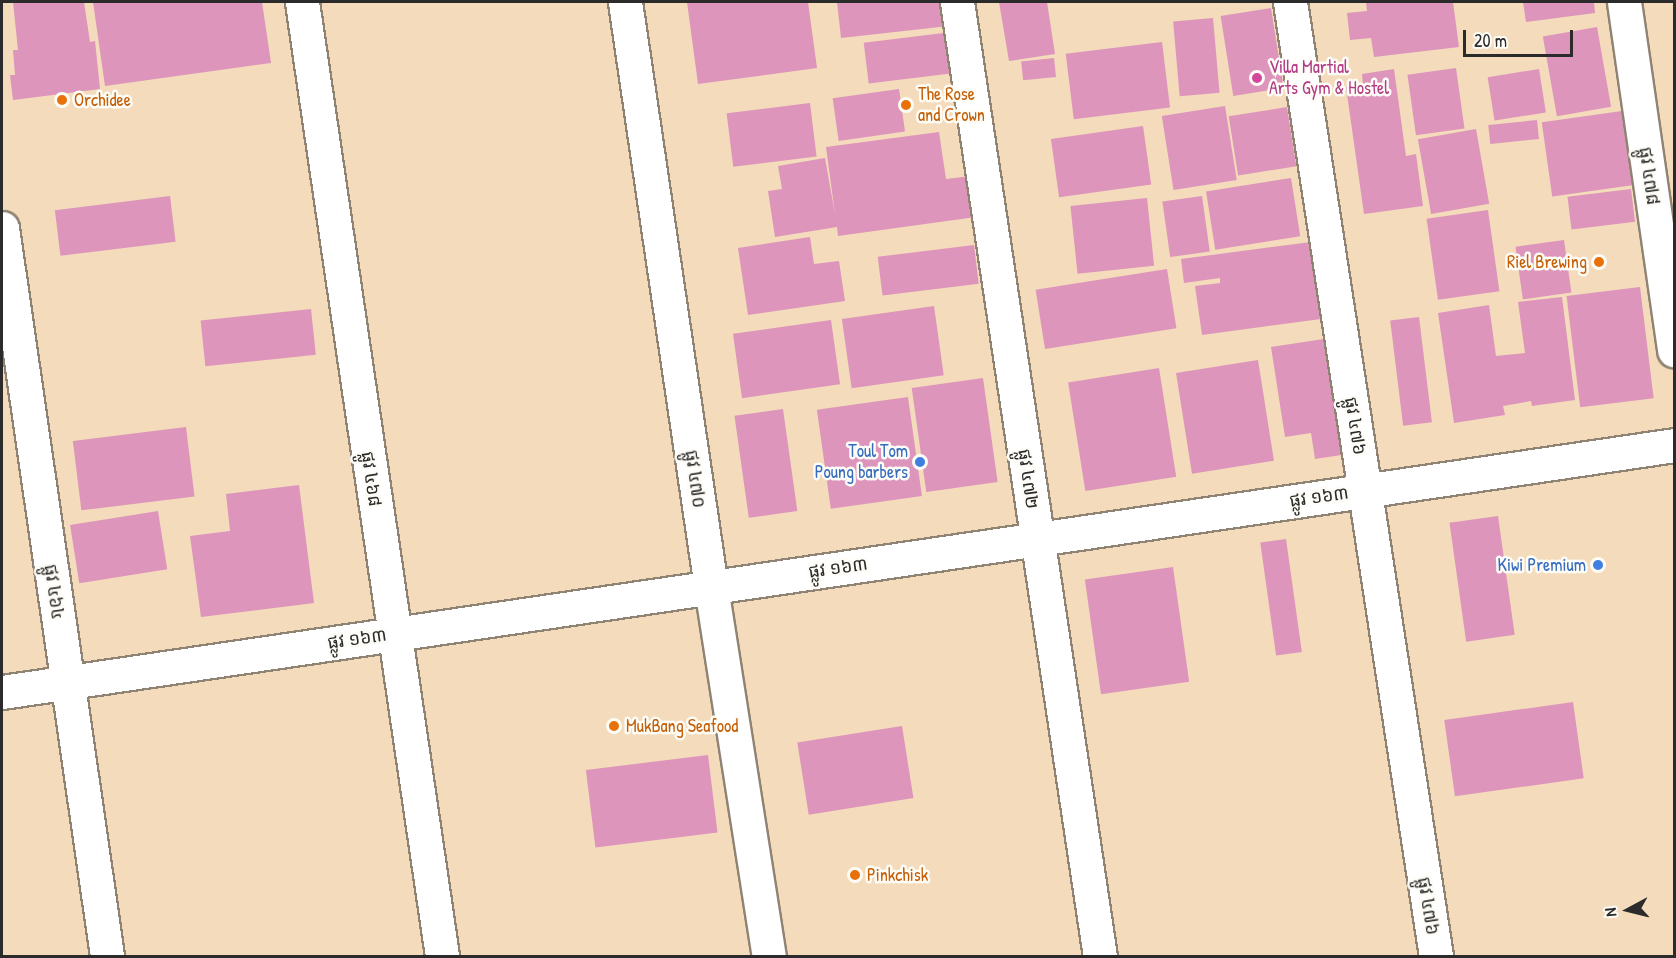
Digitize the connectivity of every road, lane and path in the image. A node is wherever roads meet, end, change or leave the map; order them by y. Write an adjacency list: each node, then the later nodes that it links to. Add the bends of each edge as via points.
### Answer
1 (302, 2): 12 (street, ផ្លូវ ៤៦៨)
2 (625, 2): 11 (street, ផ្លូវ ៤៧០)
3 (957, 2): 10 (street, ផ្លូវ ៤៧២)
4 (1290, 2): 9 (street, ផ្លូវ ៤៧៦)
5 (1624, 2): 7 (street, ផ្លូវ ៤៧៨)
6 (2, 228): 13 (street, ផ្លូវ ៤៦៤)
7 (1674, 350)
8 (1674, 445): 9 (street, ផ្លូវ ១៦៣)
9 (1365, 490): 10 (street, ផ្លូវ ១៦៣); 19 (street, ផ្លូវ ៤៧៦)
10 (1036, 539): 11 (street, ផ្លូវ ១៦៣); 18 (street, ផ្លូវ ៤៧២)
11 (711, 587): 12 (street, ផ្លូវ ១៦៣); 17 (street, ផ្លូវ ៤៧០)
12 (394, 634): 13 (street, ផ្លូវ ១៦៣); 16 (street, ផ្លូវ ៤៦៨)
13 (67, 682): 14 (street, ផ្លូវ ១៦៣); 15 (street, ផ្លូវ ៤៦៤)
14 (2, 692)
15 (107, 957)
16 (442, 957)
17 (769, 957)
18 (1100, 957)
19 (1436, 957)

